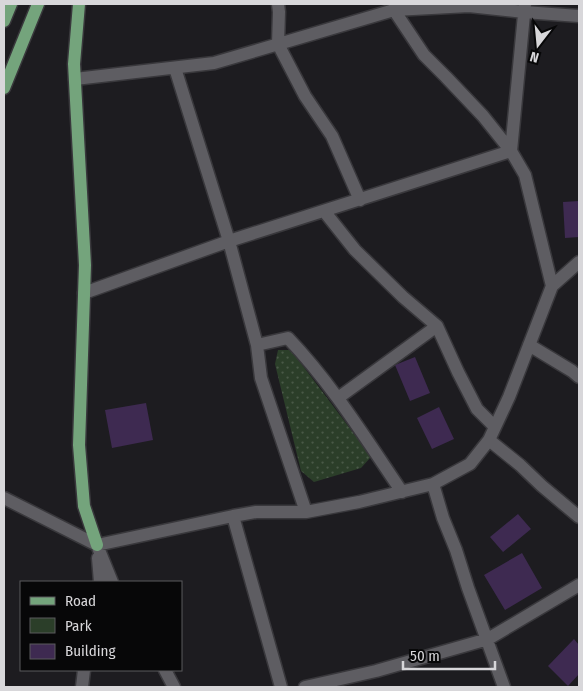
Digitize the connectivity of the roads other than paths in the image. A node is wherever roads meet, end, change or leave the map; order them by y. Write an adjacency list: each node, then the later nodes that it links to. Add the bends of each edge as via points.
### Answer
1 (11, 4): 8 (main road)
2 (38, 4): 12 (main road)
3 (79, 4): 11 (main road)
4 (278, 4): 9 (street)
5 (395, 7): 6 (street); 9 (street); 13 (street, via 424,55 483,116)
6 (525, 8): 7 (street); 13 (street)
7 (579, 16)
8 (4, 21)
9 (278, 44): 10 (street, via 214,63); 14 (street, via 305,96 332,136)
10 (175, 68): 11 (street); 16 (street)
11 (75, 79): 19 (main road)
12 (4, 88)
13 (511, 152): 14 (street); 18 (street, via 525,175)
14 (360, 200): 15 (street)
15 (324, 211): 16 (street); 20 (street, via 355,250)
16 (229, 241): 19 (street); 21 (street)
17 (579, 262): 18 (street)
18 (552, 286): 22 (street)
19 (84, 293): 33 (main road, via 79,445 84,506)
20 (437, 326): 24 (street); 25 (street, via 477,409)
21 (257, 345): 24 (street, via 288,338); 30 (street, via 261,378)
22 (529, 345): 23 (street); 25 (street)
23 (579, 377)
24 (338, 398): 28 (street)
25 (495, 427): 26 (street)
26 (489, 440): 27 (street, via 470,464); 32 (street)
27 (433, 484): 28 (street); 37 (street)
28 (402, 492): 30 (street)
29 (4, 498): 33 (street)
30 (306, 512): 31 (street, via 256,512)
31 (233, 516): 33 (street); 43 (street)
32 (579, 517)
33 (96, 545): 34 (street); 35 (street)
34 (100, 581)
35 (112, 581)
36 (579, 585): 37 (street)
37 (488, 639): 40 (street, via 376,671); 45 (street)
38 (84, 671): 41 (street)
39 (166, 671): 42 (street)
40 (353, 682): 44 (street)
41 (82, 687)
42 (174, 687)
43 (281, 687)
44 (305, 687)
45 (504, 687)

